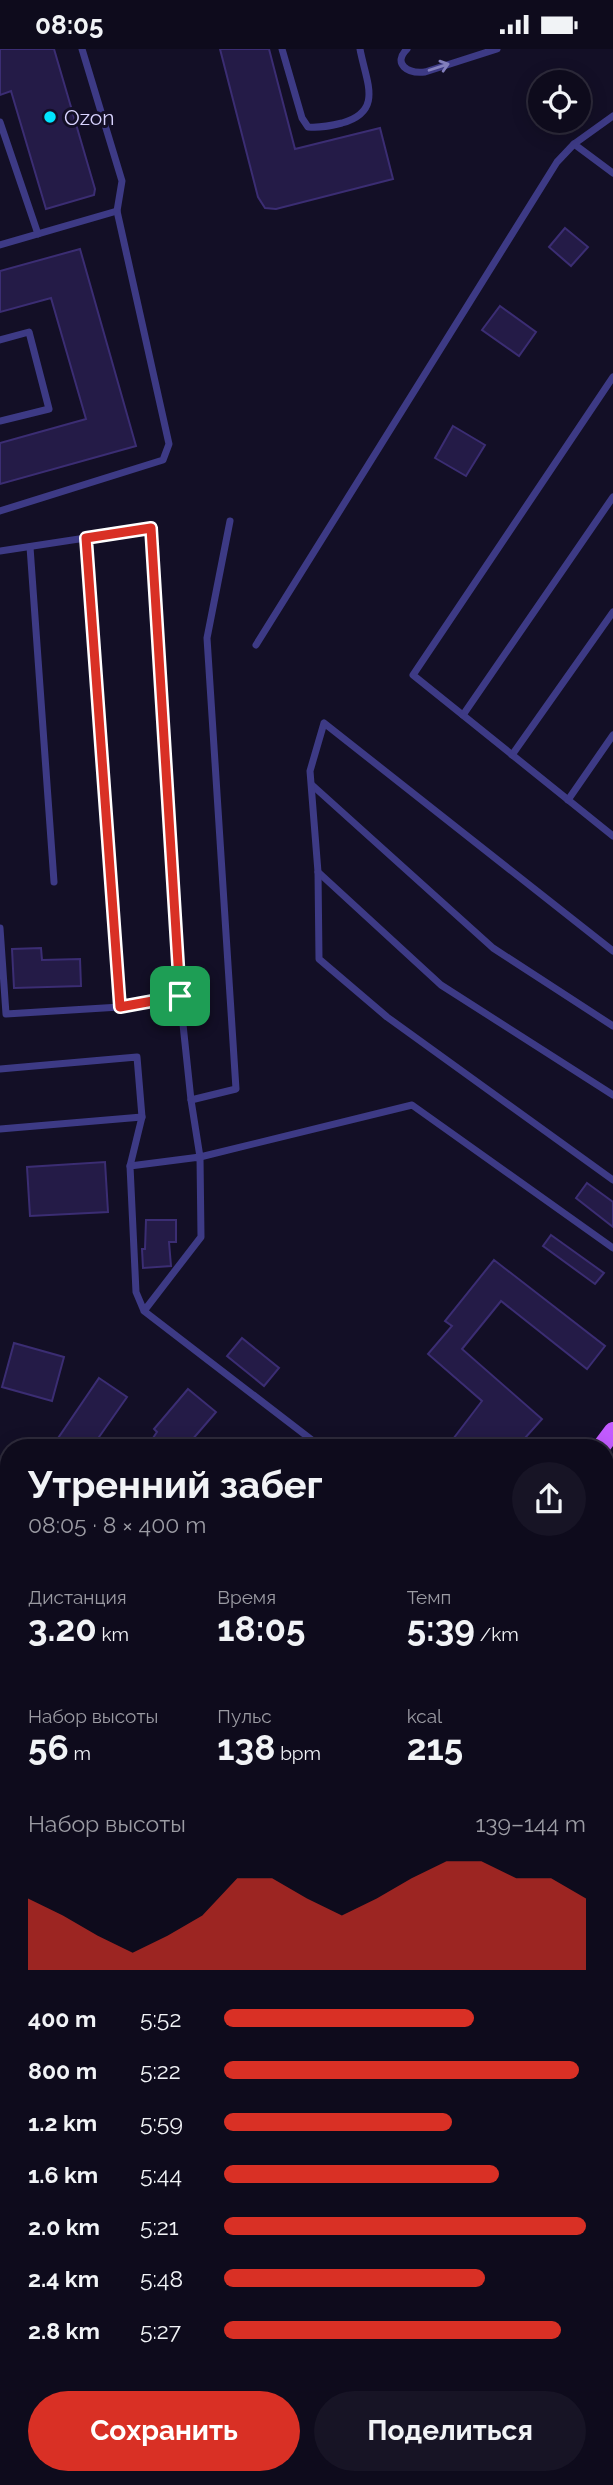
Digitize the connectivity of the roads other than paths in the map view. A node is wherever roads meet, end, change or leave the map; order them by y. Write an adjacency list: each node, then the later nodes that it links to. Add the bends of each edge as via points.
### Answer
1 (82, 49): 10 (lane, via 122,181)
2 (282, 49): 3 (lane, via 302,118 309,127 320,128 366,111 370,99)
3 (360, 49)
4 (408, 49): 5 (lane, one-way to 5, via 401,63 414,73)
5 (496, 49)
6 (613, 116): 8 (lane)
7 (0, 122): 11 (lane)
8 (574, 144): 9 (lane); 23 (lane, via 556,162)
9 (613, 173)
10 (117, 211): 11 (lane); 17 (lane, via 169,443 163,460)
11 (38, 234): 12 (lane)
12 (0, 245)
13 (0, 340): 15 (lane, via 29,332 49,409)
14 (613, 377): 24 (lane, via 413,675)
15 (0, 421)
16 (613, 497): 24 (lane)
17 (0, 511)
18 (230, 521): 39 (lane, via 207,638 236,1089)
19 (86, 538): 20 (lane); 34 (lane, via 151,528); 35 (lane)
20 (30, 547): 21 (lane); 31 (lane)
21 (0, 551)
22 (613, 612): 26 (lane)
23 (256, 645)
24 (463, 715): 26 (lane)
25 (613, 735): 28 (lane)
26 (512, 755): 28 (lane)
27 (312, 785): 30 (lane); 33 (lane, via 310,771 324,723); 36 (lane, via 494,949)
28 (568, 800): 29 (lane)
29 (613, 835)
30 (318, 872): 38 (lane, via 441,985); 44 (lane, via 319,959 387,1017)
31 (54, 883)
32 (0, 928): 35 (lane, via 6,1014)
33 (613, 951)
34 (180, 996): 35 (lane); 39 (lane)
35 (120, 1007)
36 (613, 1026)
37 (0, 1069): 40 (lane, via 137,1057)
38 (613, 1095)
39 (191, 1100): 42 (lane)
40 (142, 1117): 41 (lane); 43 (lane)
41 (0, 1129)
42 (200, 1157): 43 (lane); 45 (lane, via 412,1105); 46 (lane, via 201,1237)
43 (130, 1165): 46 (lane, via 136,1292)
44 (613, 1179)
45 (613, 1248)
46 (144, 1311): 47 (lane)
47 (311, 1439)

